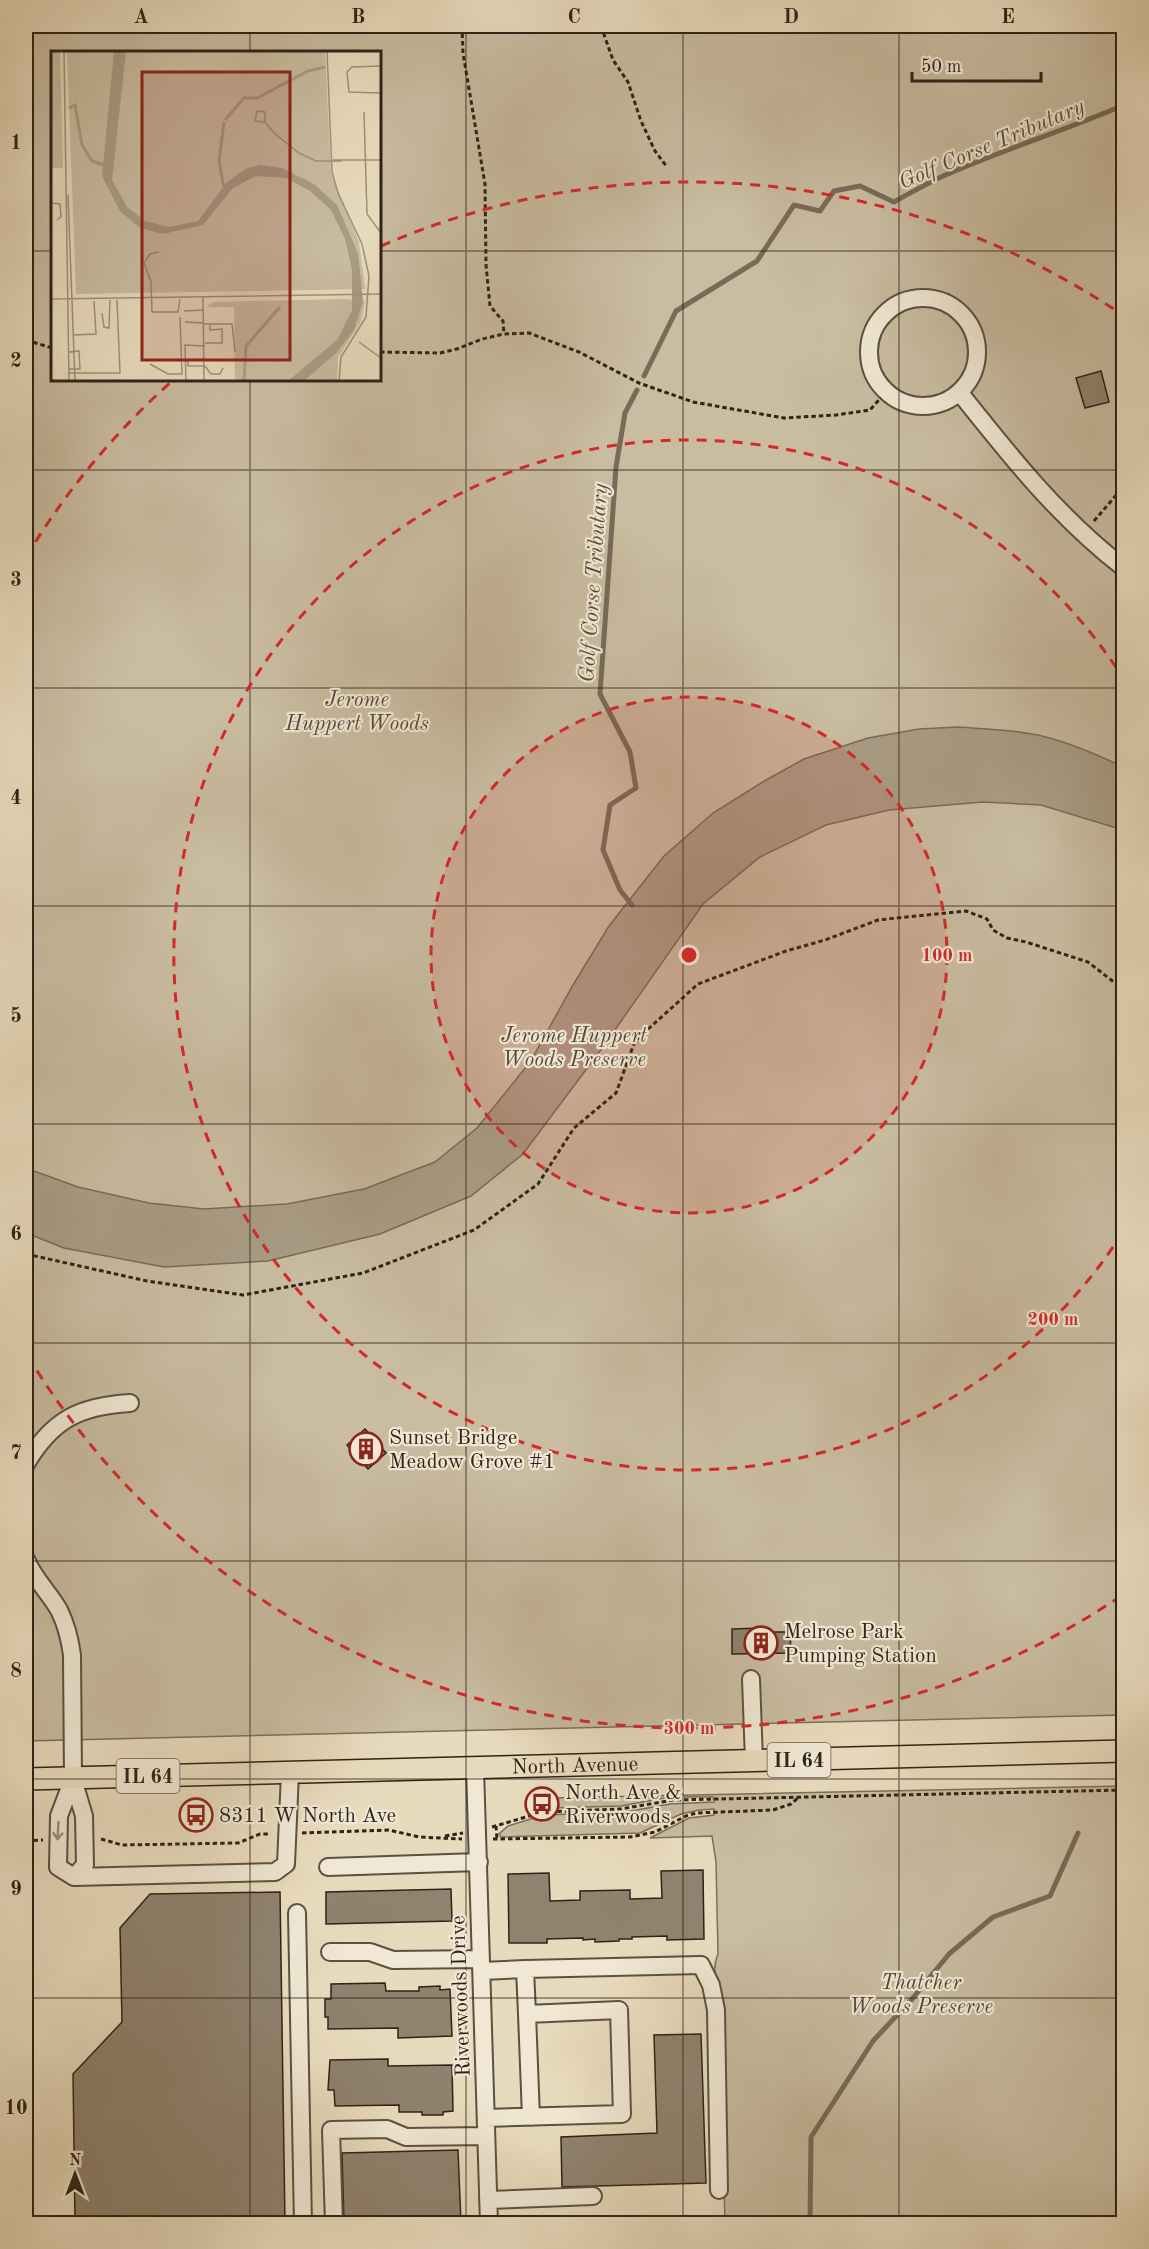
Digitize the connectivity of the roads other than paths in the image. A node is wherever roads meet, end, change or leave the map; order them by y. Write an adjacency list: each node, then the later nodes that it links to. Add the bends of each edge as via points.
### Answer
1 (960, 393): 1 (street, via 972,379 978,361 978,343 972,326 945,302 927,297 892,307 879,320 871,337 869,355 873,373 886,392 912,406 929,407); 2 (street, via 1029,480)
2 (1124, 568)
3 (130, 1403): 4 (street, via 94,1407 74,1414 44,1437)
4 (26, 1464)
5 (26, 1559): 12 (street, via 59,1610 69,1639)
6 (751, 1679): 8 (street)
7 (1124, 1751): 8 (main road, North Avenue / IL 64)
8 (754, 1761): 9 (main road, North Avenue / IL 64)
9 (476, 1768): 10 (main road, North Avenue / IL 64); 13 (street, Riverwoods Drive)
10 (290, 1773): 12 (main road, North Avenue / IL 64); 15 (street, via 286,1864 274,1872)
11 (26, 1779): 12 (main road, North Avenue / IL 64)
12 (73, 1779): 15 (street, via 84,1816 85,1865); 15 (street, one-way to 15, via 58,1816 57,1839 58,1867)
13 (479, 1862): 14 (street); 18 (street, Riverwoods Drive)
14 (328, 1867)
15 (74, 1877)
16 (297, 1913): 27 (street)
17 (330, 1952): 18 (street, via 370,1952 393,1960)
18 (481, 1965): 19 (street); 22 (street, Riverwoods Drive)
19 (525, 1970): 20 (street); 24 (street, via 701,1965 711,1985 716,2010)
20 (527, 2014): 21 (street); 21 (street, via 619,2010 622,2114)
21 (531, 2116): 22 (street)
22 (486, 2118): 23 (street, Riverwoods Drive)
23 (486, 2136): 26 (street, Riverwoods Drive); 28 (street, via 406,2137 387,2129 331,2130)
24 (719, 2190)
25 (593, 2196): 26 (street)
26 (488, 2200): 29 (street, Riverwoods Drive)
27 (303, 2223)
28 (334, 2223)
29 (489, 2223)

